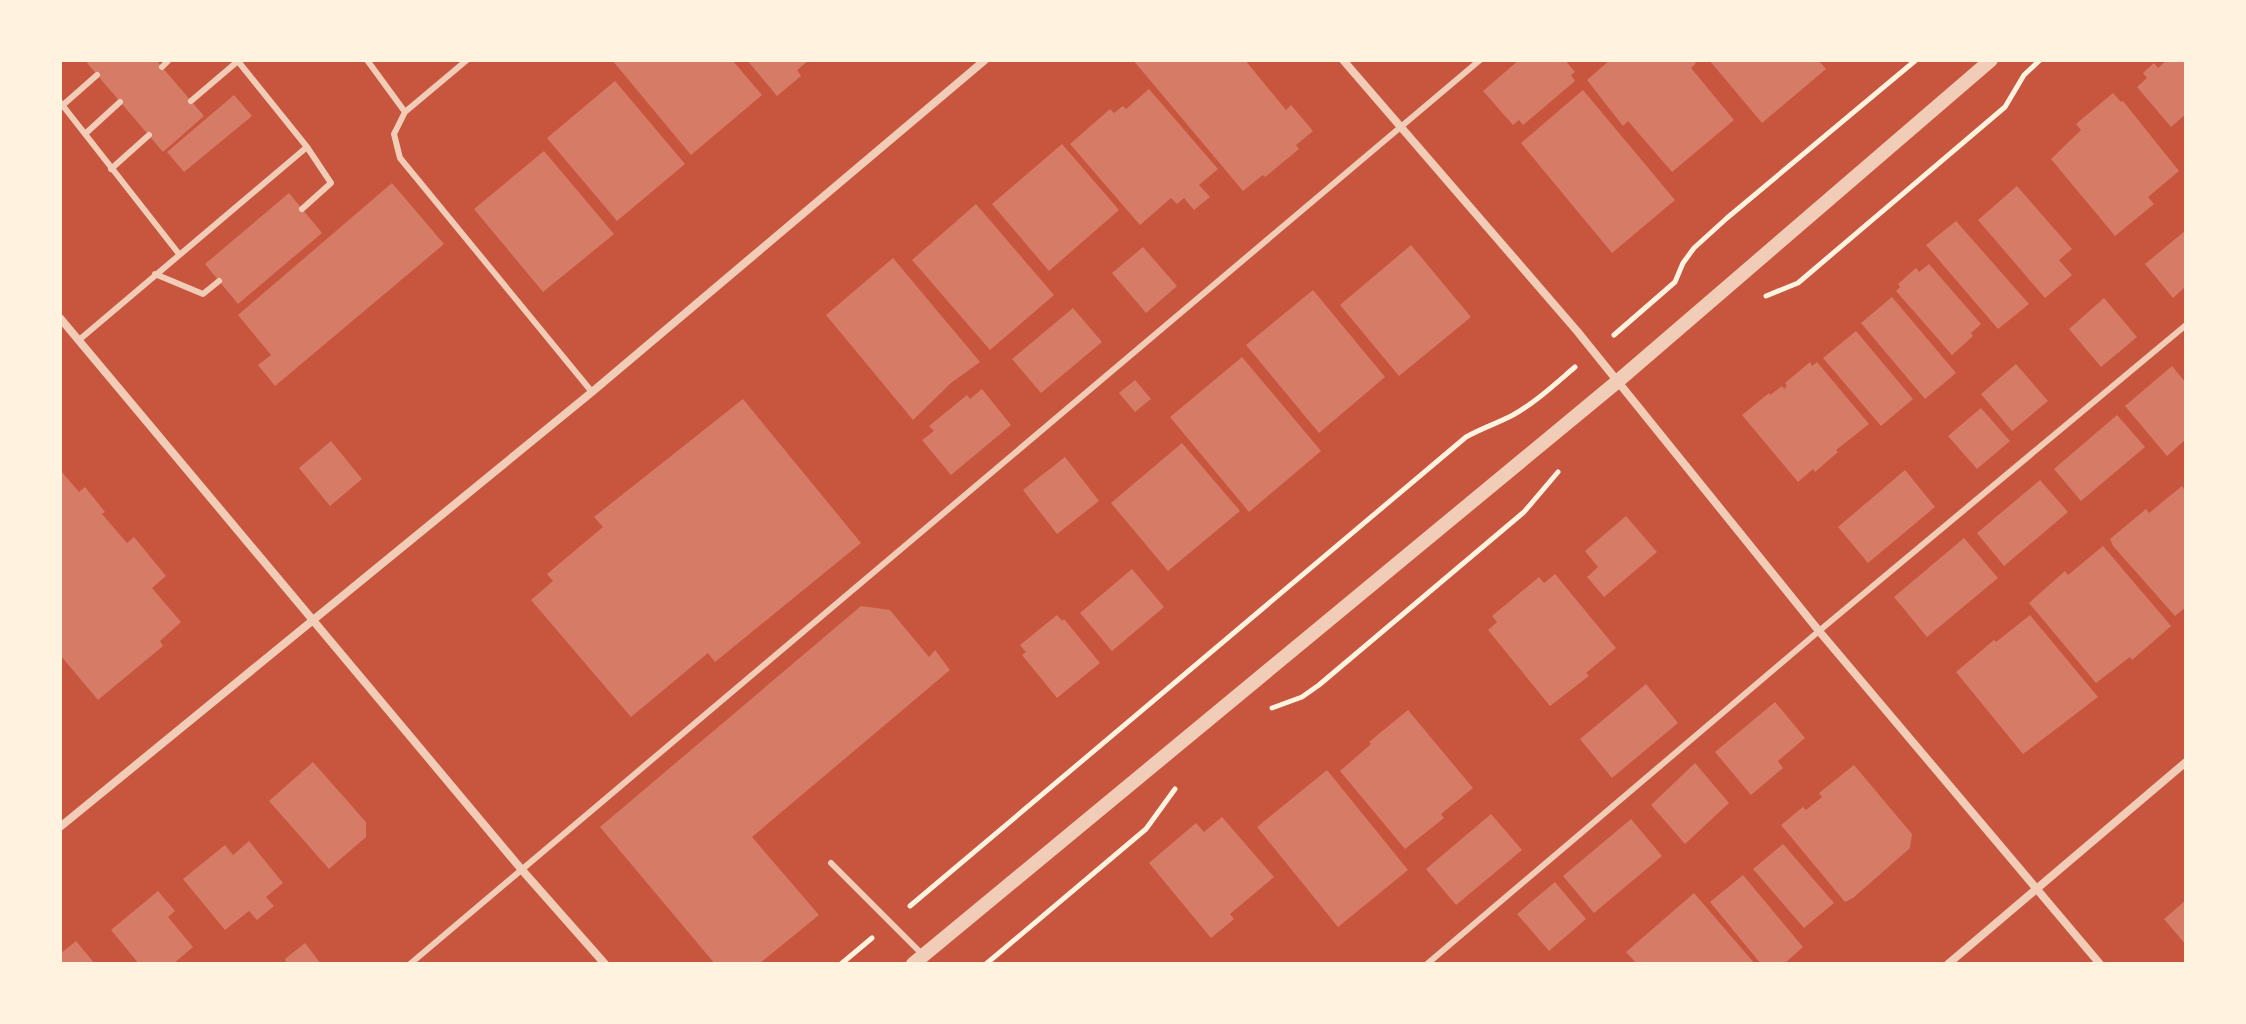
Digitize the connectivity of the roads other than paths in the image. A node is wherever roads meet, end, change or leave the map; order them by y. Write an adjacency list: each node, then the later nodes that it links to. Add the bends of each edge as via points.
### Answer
1 (169, 60): 9 (lane)
2 (237, 60): 11 (lane); 18 (lane)
3 (367, 60): 14 (lane)
4 (467, 60): 14 (lane)
5 (985, 60): 28 (street)
6 (1343, 60): 15 (street)
7 (1480, 60): 15 (lane)
8 (1991, 60): 27 (street)
9 (162, 67)
10 (97, 75): 13 (lane)
11 (191, 101)
12 (120, 102): 16 (lane)
13 (61, 103): 16 (lane)
14 (405, 112): 28 (lane, via 394,134 400,158)
15 (1399, 127): 27 (street); 34 (lane)
16 (85, 134): 19 (lane)
17 (149, 135): 19 (lane)
18 (307, 147): 20 (lane, via 331,183); 21 (lane)
19 (111, 169): 21 (lane)
20 (302, 209)
21 (179, 254): 22 (lane)
22 (155, 274): 23 (lane, via 203,294); 26 (lane)
23 (219, 281)
24 (60, 318): 26 (street)
25 (2186, 325): 30 (lane)
26 (79, 340): 29 (street)
27 (1618, 381): 30 (street); 36 (street)
28 (592, 392): 29 (street)
29 (313, 620): 32 (street); 34 (street)
30 (1819, 631): 35 (street); 39 (lane)
31 (2186, 762): 35 (street)
32 (60, 827)
33 (831, 863): 36 (lane)
34 (522, 870): 37 (lane); 38 (street)
35 (2037, 889): 40 (street); 41 (street)
36 (918, 960)
37 (410, 964)
38 (605, 964)
39 (1427, 964)
40 (1948, 964)
41 (2100, 964)

